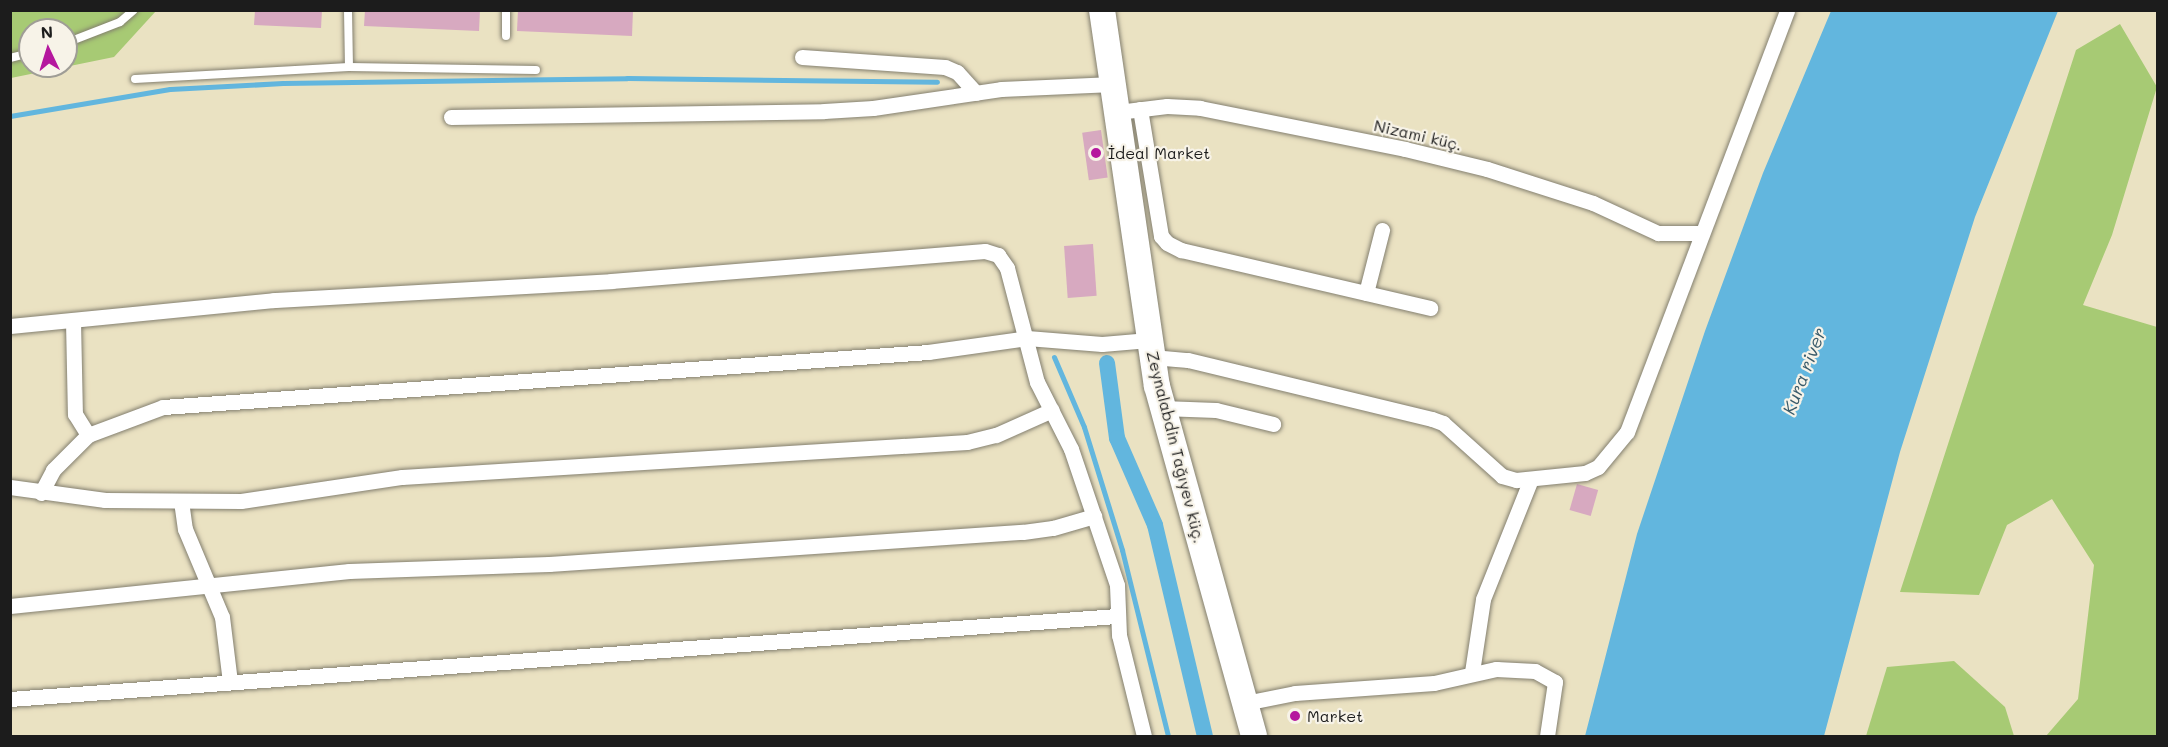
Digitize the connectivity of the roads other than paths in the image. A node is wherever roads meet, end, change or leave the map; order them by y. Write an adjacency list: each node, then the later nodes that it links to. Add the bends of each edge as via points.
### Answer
1 (134, 10): 7 (lane, via 120,22)
2 (348, 10): 9 (lane)
3 (506, 10): 6 (lane)
4 (1102, 10): 12 (main road, Zeynalabdin Tağıyev küç.)
5 (1787, 10): 17 (street)
6 (506, 36)
7 (78, 38)
8 (802, 57): 13 (street, via 945,67 957,72)
9 (349, 66): 10 (lane); 11 (lane)
10 (536, 70)
11 (135, 79)
12 (1113, 84): 13 (street); 14 (main road, Zeynalabdin Tağıyev küç.)
13 (976, 93): 15 (street, via 824,111)
14 (1129, 110): 17 (street, Nizami küç., via 1200,108 1405,149 1487,169 1593,203 1658,233); 18 (street, via 1161,236 1167,243 1181,250); 23 (main road, Zeynalabdin Tağıyev küç.)
15 (451, 117)
16 (1382, 230): 18 (street)
17 (1702, 233): 28 (street, via 1627,432 1612,454 1585,473)
18 (1366, 292): 19 (street)
19 (1430, 308)
20 (73, 321): 21 (street); 22 (street, via 274,300 611,281 985,251 998,255 1007,268); 27 (street, via 75,414)
21 (10, 326)
22 (1027, 338): 23 (street); 25 (street, via 1037,382); 27 (street, via 928,352 163,407)
23 (1150, 348): 24 (main road, Zeynalabdin Tağıyev küç.); 28 (street, via 1432,418 1443,423 1502,476)
24 (1162, 408): 26 (street, via 1216,410); 39 (main road, Zeynalabdin Tağıyev küç.)
25 (1052, 410): 31 (street, via 996,435 949,444 412,477 292,495); 32 (street, via 1071,449)
26 (1273, 424)
27 (88, 435): 30 (street, via 53,470)
28 (1531, 479): 36 (street, via 1483,599)
29 (10, 487): 30 (street)
30 (41, 493): 31 (street, via 105,500)
31 (181, 501): 33 (street, via 185,529)
32 (1094, 516): 33 (street, via 1023,532 507,567 349,571); 35 (street, via 1117,585)
33 (208, 585): 34 (street); 37 (street, via 222,617)
34 (10, 606)
35 (1117, 616): 37 (street); 40 (street)
36 (1472, 672): 39 (street, via 1434,683 1295,693); 42 (street, via 1496,669 1550,676 1556,691)
37 (230, 682): 38 (street)
38 (10, 699)
39 (1245, 703): 41 (main road, Zeynalabdin Tağıyev küç.)
40 (1144, 736)
41 (1254, 736)
42 (1547, 736)

